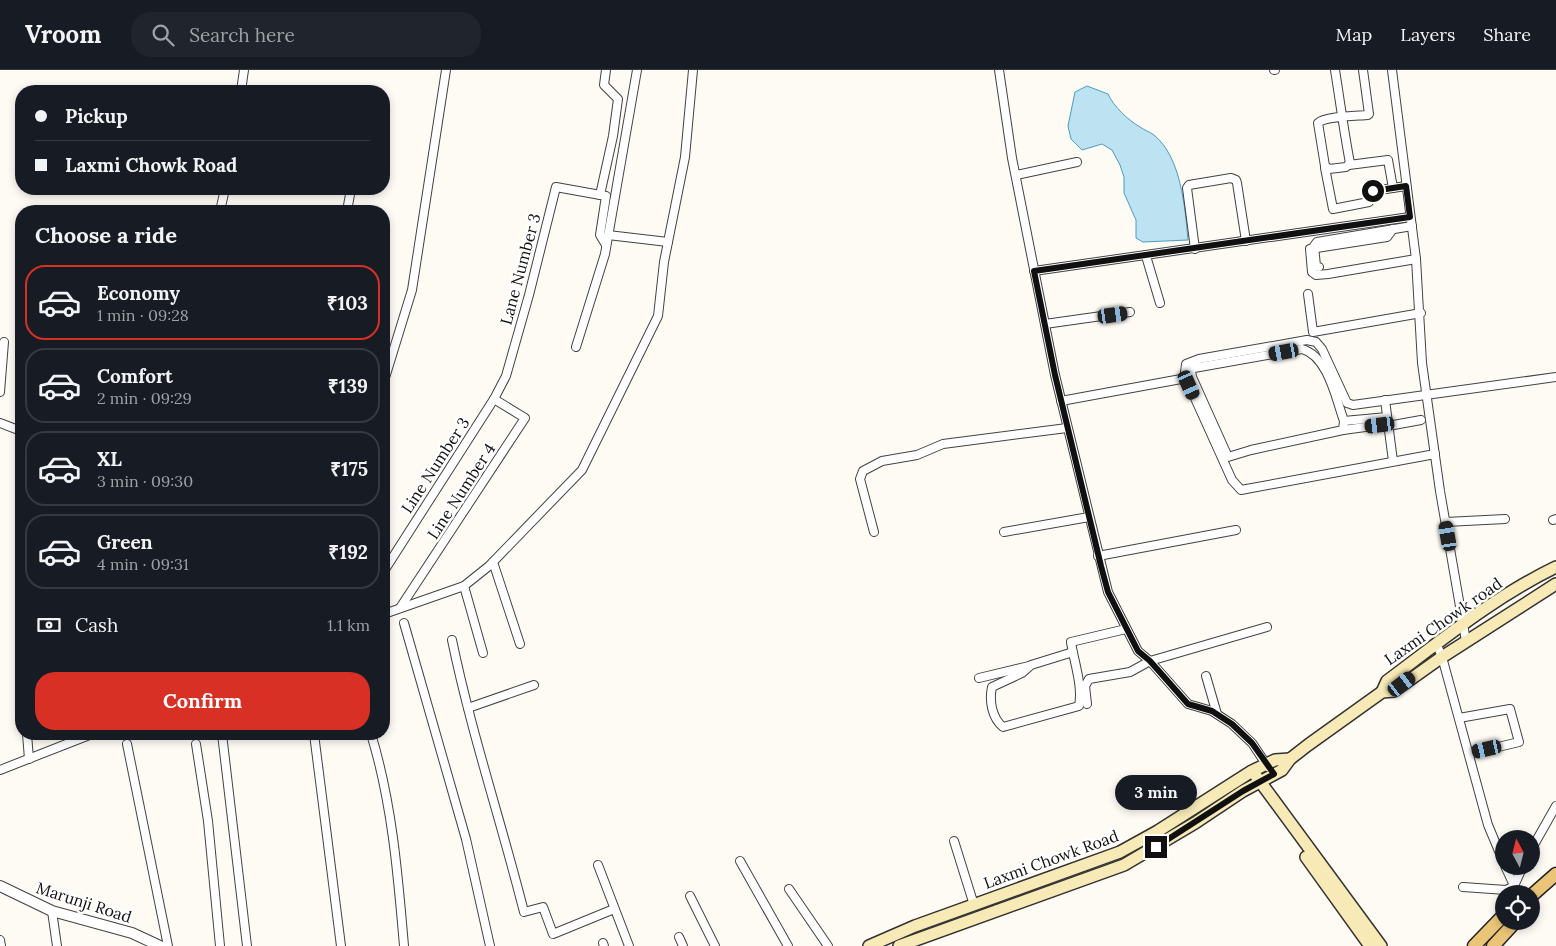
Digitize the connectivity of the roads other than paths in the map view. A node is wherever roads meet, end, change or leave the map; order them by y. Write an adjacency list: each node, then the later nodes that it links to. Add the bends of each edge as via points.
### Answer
1 (244, 70): 10 (street)
2 (446, 70): 38 (street, via 412,290)
3 (606, 70): 18 (street, via 606,90 615,93 618,99)
4 (637, 70): 21 (street)
5 (693, 70): 23 (street, via 685,157)
6 (999, 70): 15 (street)
7 (1335, 70): 11 (street)
8 (1363, 70): 11 (street, via 1369,114)
9 (1392, 70): 16 (street)
10 (242, 85)
11 (1342, 118): 13 (street); 14 (street, via 1318,123)
12 (1077, 162): 15 (street)
13 (1349, 165): 14 (street); 17 (street, via 1388,160)
14 (1325, 168): 17 (street, via 1333,209 1369,202 1371,192)
15 (1016, 175): 30 (street)
16 (1406, 186): 17 (street); 19 (street)
17 (1393, 188)
18 (600, 195): 24 (street, via 606,196 600,235); 43 (street, Lane Number 3, via 556,187 506,376)
19 (1410, 217): 20 (street); 22 (street)
20 (1412, 226): 25 (street, via 1393,230 1387,237); 28 (street)
21 (608, 235): 23 (street); 24 (street)
22 (1246, 241): 26 (street); 26 (street, via 1237,183 1231,178 1187,188)
23 (668, 242): 63 (street, via 658,316 582,470)
24 (606, 246): 37 (street)
25 (1314, 248): 28 (street, via 1309,250 1312,272 1316,275); 29 (street, via 1316,266)
26 (1196, 249): 27 (street)
27 (1146, 256): 30 (street); 32 (street)
28 (1416, 259): 34 (street)
29 (1319, 267)
30 (1034, 271): 35 (street)
31 (1308, 294): 34 (street, via 1314,332)
32 (1160, 303)
33 (1130, 312): 35 (street)
34 (1421, 313): 42 (street, via 1422,362)
35 (1045, 324): 45 (street)
36 (4, 342): 41 (street)
37 (576, 347)
38 (390, 362)
39 (1556, 377): 42 (street)
40 (1181, 380): 45 (street)
41 (0, 392)
42 (1427, 394): 44 (street); 53 (street)
43 (494, 399): 62 (street, Line Number 3); 67 (street, Line Number 4, via 525,418)
44 (1385, 400): 46 (street); 54 (street, via 1348,404 1322,349 1316,342 1307,340 1186,364 1185,372 1232,480 1241,490)
45 (1061, 401): 51 (street)
46 (1387, 417): 49 (street); 50 (street)
47 (1421, 420): 50 (street)
48 (0, 423): 52 (street)
49 (1344, 426): 49 (street, via 1325,372 1309,351 1302,349 1191,371 1228,458); 50 (street)
50 (1384, 426): 54 (street)
51 (1068, 428): 55 (street); 59 (street, via 943,444 918,455 882,461 863,471 860,479)
52 (15, 429)
53 (1436, 454): 54 (street); 57 (street)
54 (1393, 461)
55 (1089, 517): 60 (street); 61 (street)
56 (1505, 519): 57 (street)
57 (1446, 522): 70 (street)
58 (1236, 530): 61 (street)
59 (874, 532)
60 (1004, 532)
61 (1098, 556): 72 (street, via 1108,592)
62 (390, 562)
63 (493, 562): 66 (street); 76 (street)
64 (1556, 567): 70 (main road, Laxmi Chowk road)
65 (1556, 584): 74 (main road, Laxmi Chowk road)
66 (464, 586): 67 (street); 78 (street)
67 (400, 608): 68 (street)
68 (390, 612)
69 (404, 623): 134 (street, via 466,840)
70 (1461, 624): 74 (street); 75 (main road, Laxmi Chowk road)
71 (1267, 628): 80 (street)
72 (1126, 629): 77 (street, via 1071,642); 80 (street, via 1138,651)
73 (452, 640): 87 (street)
74 (1466, 641): 79 (main road, Laxmi Chowk road)
75 (1436, 643): 79 (street); 85 (main road, Laxmi Chowk road, via 1387,681)
76 (520, 644)
77 (1073, 652): 81 (street); 81 (street, via 1081,697 1079,706 1003,727 996,721 990,695 992,687 1022,673)
78 (483, 653)
79 (1442, 657): 85 (main road, Laxmi Chowk road, via 1394,691); 89 (street)
80 (1150, 661): 86 (street, via 1130,672 1085,681); 88 (street, via 1188,704)
81 (1031, 665): 83 (street)
82 (1206, 676): 88 (street)
83 (979, 678)
84 (534, 685): 87 (street)
85 (1382, 692): 99 (main road, Laxmi Chowk road)
86 (1087, 704)
87 (468, 708): 119 (street, via 524,912 543,907 553,934)
88 (1217, 714): 100 (street, via 1252,743)
89 (1459, 718): 97 (street); 97 (street, via 1510,709 1519,742)
90 (28, 740): 98 (street)
91 (70, 740): 98 (street)
92 (223, 740): 131 (street)
93 (315, 740): 132 (street)
94 (373, 740): 133 (street, via 389,816)
95 (127, 744): 129 (street)
96 (196, 744): 130 (street, via 208,821)
97 (1468, 754): 108 (street)
98 (29, 759): 101 (street)
99 (1290, 759): 100 (main road, Laxmi Chowk Road); 103 (main road, Laxmi Chowk road, via 1282,770)
100 (1266, 764): 102 (main road, Laxmi Chowk Road); 103 (street)
101 (0, 770)
102 (1249, 773): 104 (main road); 118 (main road, Laxmi Chowk Road, via 1120,852)
103 (1274, 774): 104 (main road, Laxmi Chowk Road)
104 (1256, 783): 140 (main road, Laxmi Chowk Road, via 1124,866); 141 (main road); 142 (main road)
105 (1556, 806): 106 (street)
106 (1540, 834)
107 (954, 841): 118 (street)
108 (1495, 843)
109 (740, 861): 137 (street)
110 (598, 865): 119 (street)
111 (1556, 874): 114 (main road)
112 (0, 886): 120 (street, Marunji Road)
113 (1463, 887): 116 (street)
114 (1540, 888)
115 (789, 889): 138 (street)
116 (1495, 889)
117 (690, 896): 136 (street)
118 (974, 904): 139 (main road, Laxmi Chowk Road)
119 (614, 909): 125 (street)
120 (52, 911): 127 (street); 128 (street, Marunji Road, via 132,933)
121 (1495, 924): 143 (main road)
122 (1508, 930): 144 (main road)
123 (679, 937): 135 (street)
124 (0, 940): 126 (street)
125 (627, 945)
126 (1, 946)
127 (57, 946)
128 (160, 946)
129 (168, 946)
130 (220, 946)
131 (247, 946)
132 (341, 946)
133 (404, 946)
134 (490, 946)
135 (683, 946)
136 (715, 946)
137 (788, 946)
138 (828, 946)
139 (868, 946)
140 (899, 946)
141 (1370, 946)
142 (1381, 946)
143 (1474, 946)
144 (1493, 946)

